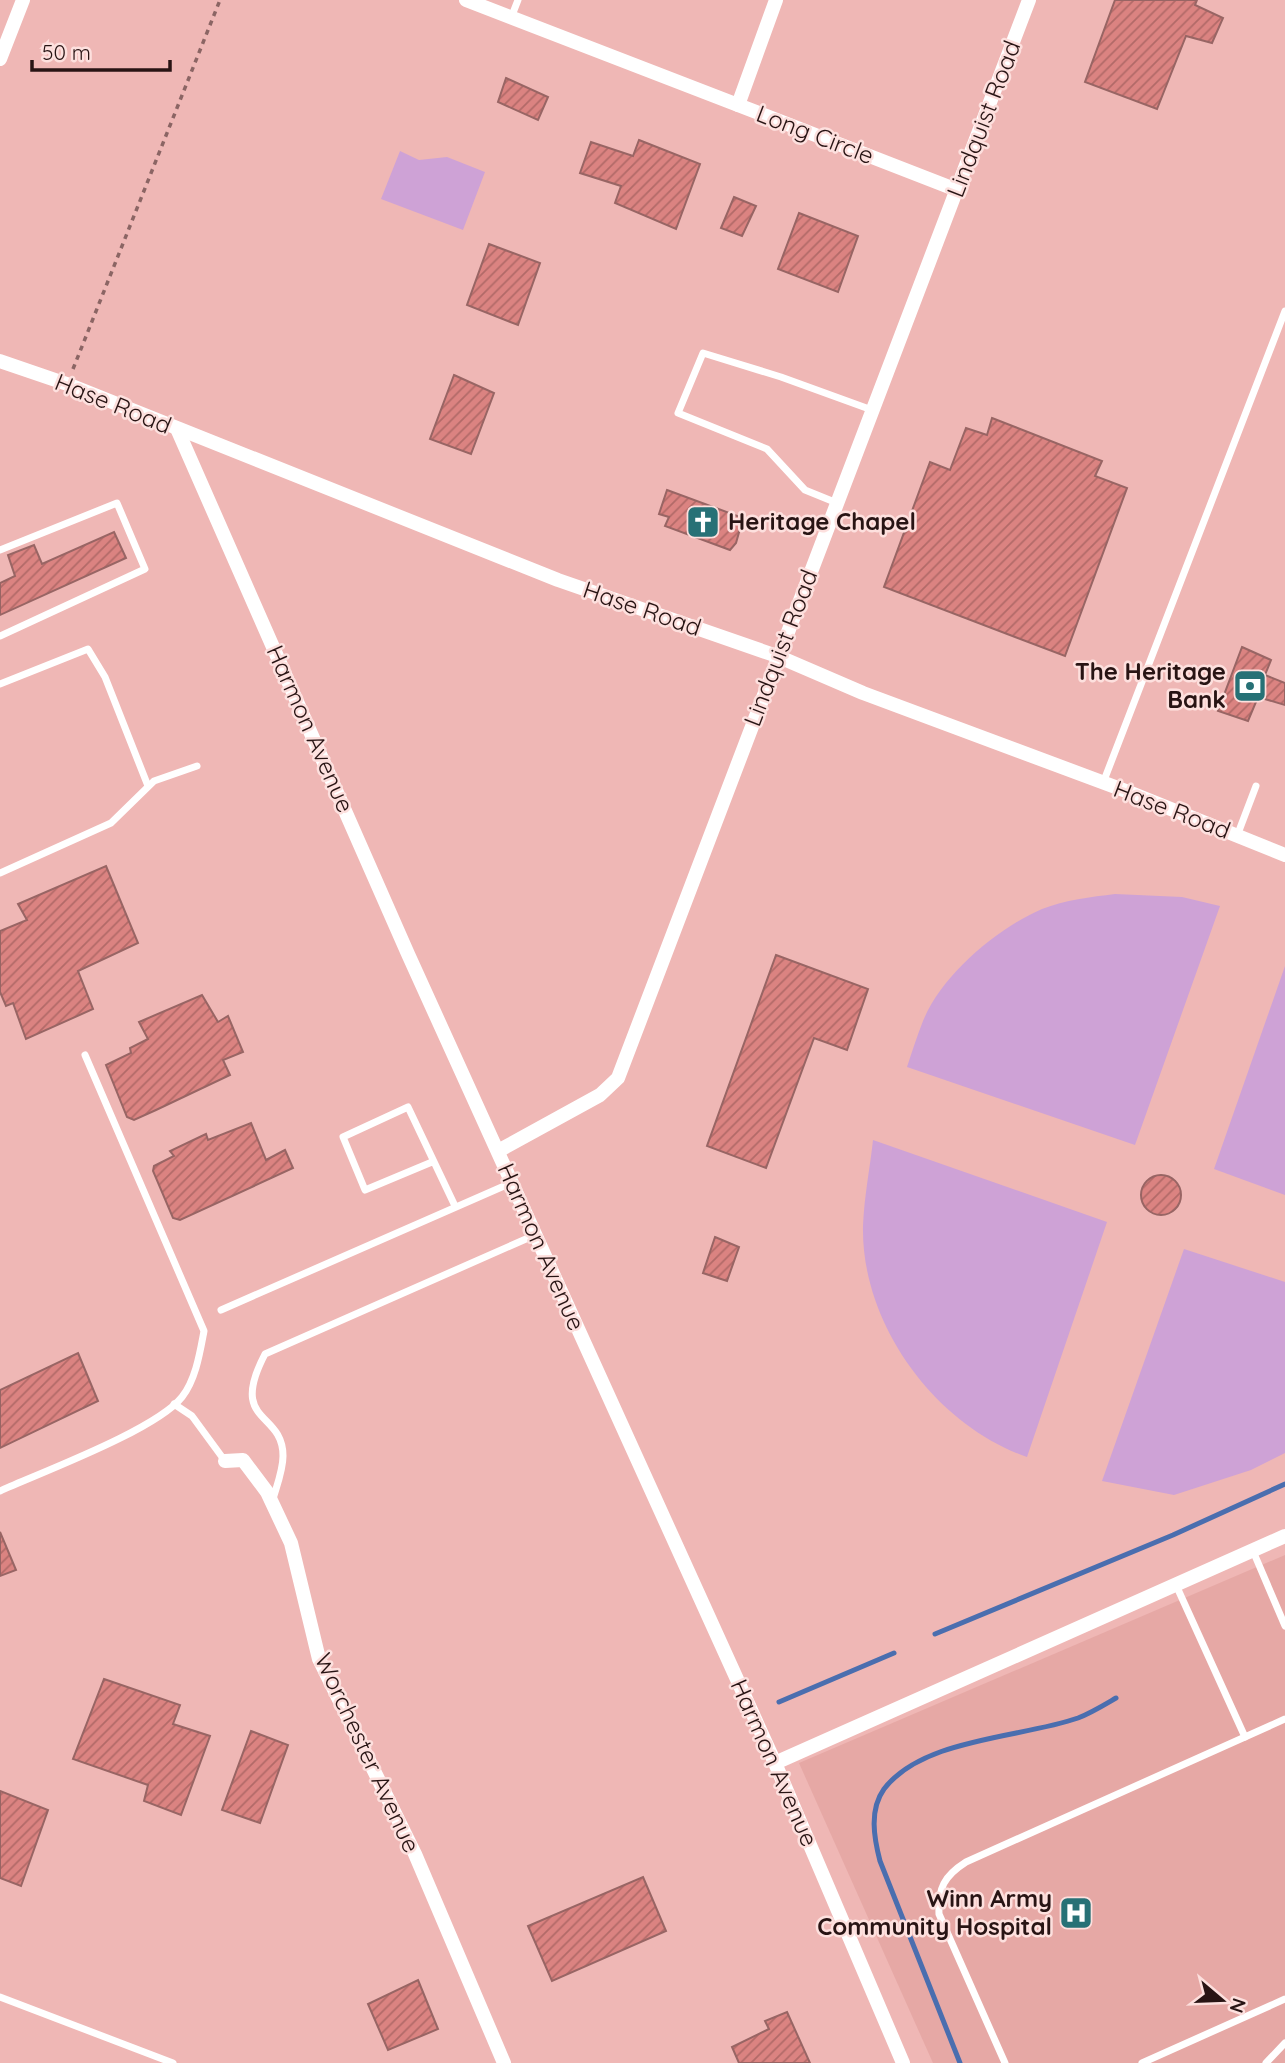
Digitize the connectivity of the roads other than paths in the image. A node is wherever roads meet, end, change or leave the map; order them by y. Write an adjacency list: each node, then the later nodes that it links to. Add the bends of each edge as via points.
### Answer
1 (23, 0): 7 (street)
2 (466, 0): 6 (street)
3 (518, 0): 6 (lane)
4 (776, 0): 8 (street, Long Circle)
5 (1029, 0): 9 (street, Lindquist Road)
6 (511, 18): 8 (street)
7 (0, 59)
8 (738, 105): 9 (street, Long Circle)
9 (957, 190): 12 (street, Lindquist Road)
10 (1285, 311): 20 (lane)
11 (0, 361): 13 (street, Hase Road)
12 (873, 410): 14 (street, Lindquist Road); 14 (lane, via 702,353 678,413 767,449 805,490)
13 (178, 431): 17 (street, Hase Road, via 558,580); 27 (street, Harmon Avenue)
14 (836, 503): 17 (street, Lindquist Road)
15 (0, 550): 16 (lane, via 117,503 145,569)
16 (0, 636)
17 (777, 656): 20 (street, Hase Road); 27 (street, Lindquist Road, via 618,1078 600,1095)
18 (0, 684): 21 (lane, via 88,649)
19 (197, 766): 21 (lane)
20 (1103, 783): 23 (street, Hase Road)
21 (148, 786): 25 (lane, via 111,822)
22 (1256, 786): 23 (lane)
23 (1237, 836): 24 (street, Hase Road)
24 (1285, 855)
25 (0, 873)
26 (85, 1055): 33 (lane, via 204,1331 197,1365)
27 (498, 1151): 29 (street, Harmon Avenue)
28 (432, 1162): 28 (lane, via 408,1107 342,1137 365,1190); 30 (lane)
29 (512, 1183): 30 (lane); 31 (street, Harmon Avenue)
30 (455, 1206): 32 (lane)
31 (536, 1235): 36 (lane, via 265,1354 251,1396 284,1454); 43 (street, Harmon Avenue)
32 (221, 1310)
33 (174, 1404): 34 (lane, via 192,1416); 35 (lane, via 153,1421)
34 (225, 1461): 36 (street, Worchester Avenue, via 243,1460)
35 (0, 1491)
36 (272, 1503): 48 (street, Worchester Avenue, via 291,1543 319,1659 415,1854)
37 (1285, 1536): 38 (street)
38 (1253, 1551): 39 (street); 40 (lane)
39 (1176, 1585): 42 (lane); 43 (street)
40 (1285, 1626)
41 (1285, 1720): 42 (lane)
42 (1245, 1737): 50 (lane, via 947,1874 938,1894 939,1914)
43 (775, 1763): 49 (street, Harmon Avenue)
44 (0, 1997): 47 (lane)
45 (1285, 1999): 51 (lane)
46 (1285, 2043): 52 (lane)
47 (173, 2063)
48 (503, 2063)
49 (904, 2063)
50 (1006, 2063)
51 (1142, 2063)
52 (1265, 2063)

